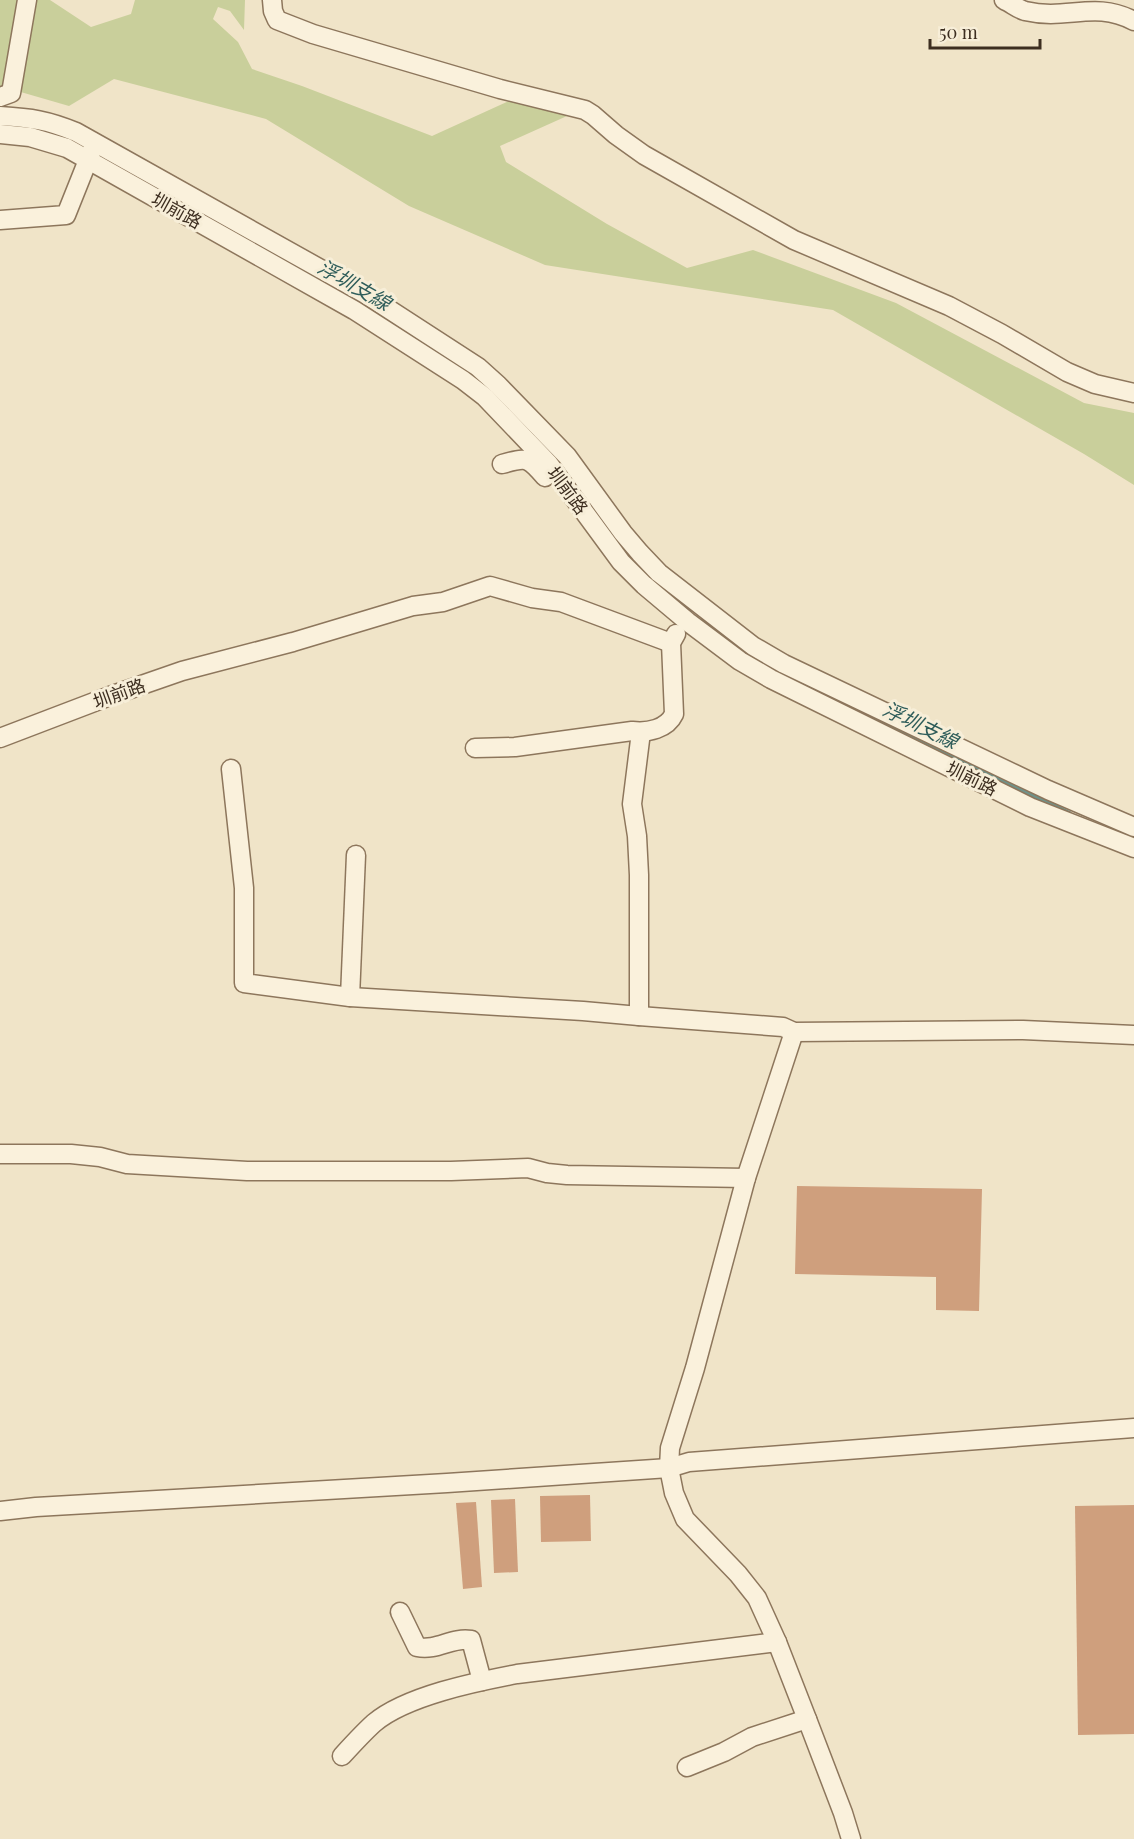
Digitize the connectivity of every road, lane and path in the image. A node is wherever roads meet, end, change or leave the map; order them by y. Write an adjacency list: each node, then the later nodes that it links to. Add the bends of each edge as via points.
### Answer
1 (27, 0): 5 (street, via 11,93)
2 (272, 0): 11 (street, via 277,20 313,34 585,110 644,156 794,240 949,306 1067,372 1095,384)
3 (1004, 0): 4 (street, via 1034,12 1100,3 1118,9)
4 (1134, 21)
5 (0, 97)
6 (0, 116): 8 (street, 圳前路, via 36,118)
7 (0, 134): 9 (street, 圳前路, via 49,141)
8 (94, 143): 9 (street); 13 (street, 圳前路, via 367,295 459,354 498,385)
9 (88, 160): 10 (street, via 66,215); 14 (street, 圳前路, via 354,310 441,364 485,397)
10 (0, 220)
11 (1134, 393)
12 (502, 464): 14 (street, via 523,459 534,463 555,489)
13 (586, 480): 14 (street); 15 (street, 圳前路, via 640,554)
14 (570, 491): 16 (street, 圳前路, via 621,562)
15 (704, 609): 16 (street); 22 (street, 圳前路, via 784,664 1048,790)
16 (688, 622): 17 (street); 23 (street, 圳前路, via 771,679 1030,807)
17 (671, 643): 18 (street, via 674,714 663,727); 19 (street, 圳前路, via 561,602 490,586 182,671)
18 (641, 732): 20 (street); 26 (street, via 633,804 639,875)
19 (0, 738)
20 (474, 748)
21 (231, 769): 25 (street, via 244,888 244,982)
22 (1134, 826)
23 (1134, 848)
24 (356, 855): 25 (street)
25 (350, 997): 26 (street)
26 (639, 1016): 27 (street, via 783,1027)
27 (794, 1032): 28 (street, via 1023,1030); 30 (street)
28 (1134, 1035)
29 (0, 1154): 30 (street, via 71,1154 127,1164 247,1171 528,1168 567,1175)
30 (746, 1178): 32 (street, via 670,1448)
31 (1134, 1428): 32 (street, via 688,1462)
32 (669, 1468): 33 (street); 35 (street, via 685,1519 757,1598)
33 (0, 1511)
34 (400, 1612): 36 (street, via 417,1647 428,1649 461,1638 471,1640)
35 (777, 1641): 36 (street); 37 (street)
36 (482, 1681): 38 (street, via 399,1707 374,1723)
37 (807, 1719): 39 (street, via 752,1737); 40 (street)
38 (342, 1756)
39 (687, 1767)
40 (851, 1839)

